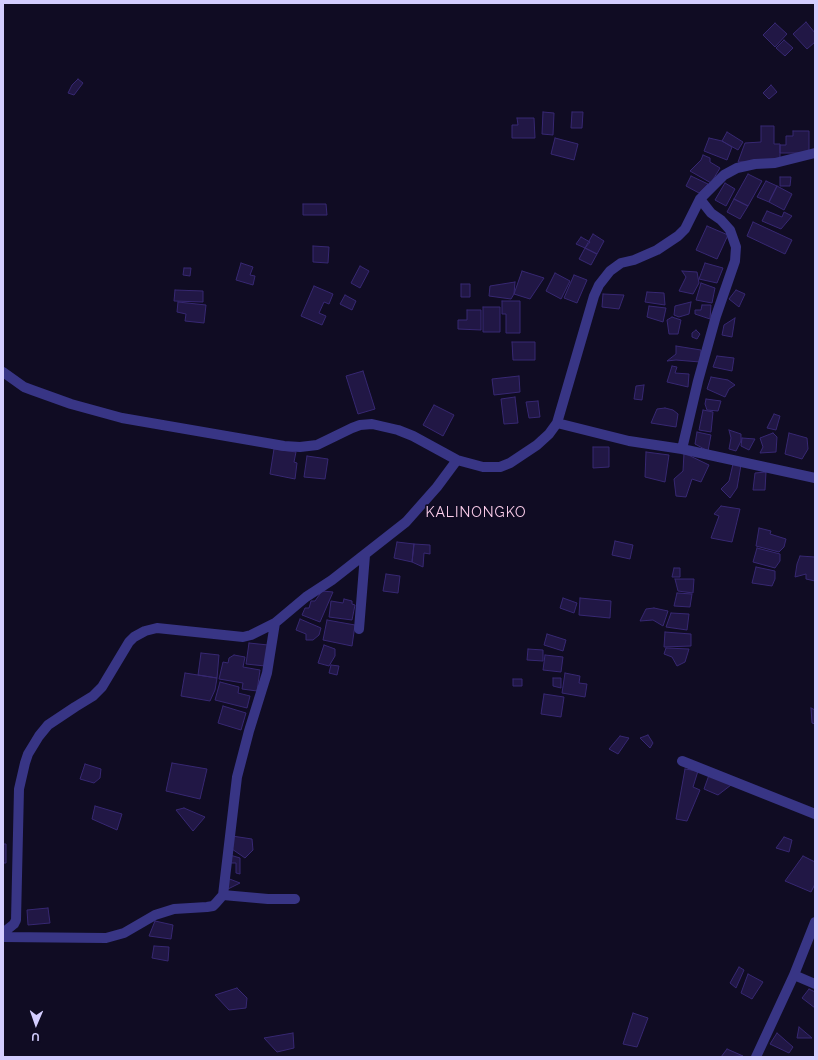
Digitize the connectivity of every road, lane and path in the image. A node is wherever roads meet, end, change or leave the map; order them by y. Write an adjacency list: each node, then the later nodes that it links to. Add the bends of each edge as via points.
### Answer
1 (815, 153): 2 (street, via 775,163 737,168 724,175)
2 (700, 199): 4 (street, via 678,236 657,250 621,263 599,285); 5 (street, via 730,230 736,247 735,262 714,323)
3 (3, 372): 6 (street, via 24,387 71,404 122,418 300,447 317,445 352,428 372,424 413,436)
4 (557, 423): 5 (street, via 629,441); 6 (street, via 537,446 500,467 484,467)
5 (682, 449): 7 (street)
6 (457, 460): 8 (street, via 406,522)
7 (815, 478)
8 (365, 555): 9 (street, via 306,597); 10 (street)
9 (275, 623): 13 (street, via 267,673 237,777); 16 (street, via 242,637 165,629 142,632 129,642 98,692 43,730 32,745 22,777 16,920)
10 (359, 629)
11 (682, 761): 12 (street)
12 (815, 814)
13 (223, 895): 14 (street); 17 (street, via 213,906 174,909 155,915 116,936)
14 (295, 899)
15 (815, 922): 18 (street)
16 (3, 933)
17 (3, 937)
18 (794, 975): 19 (street); 20 (street)
19 (815, 984)
20 (756, 1057)

